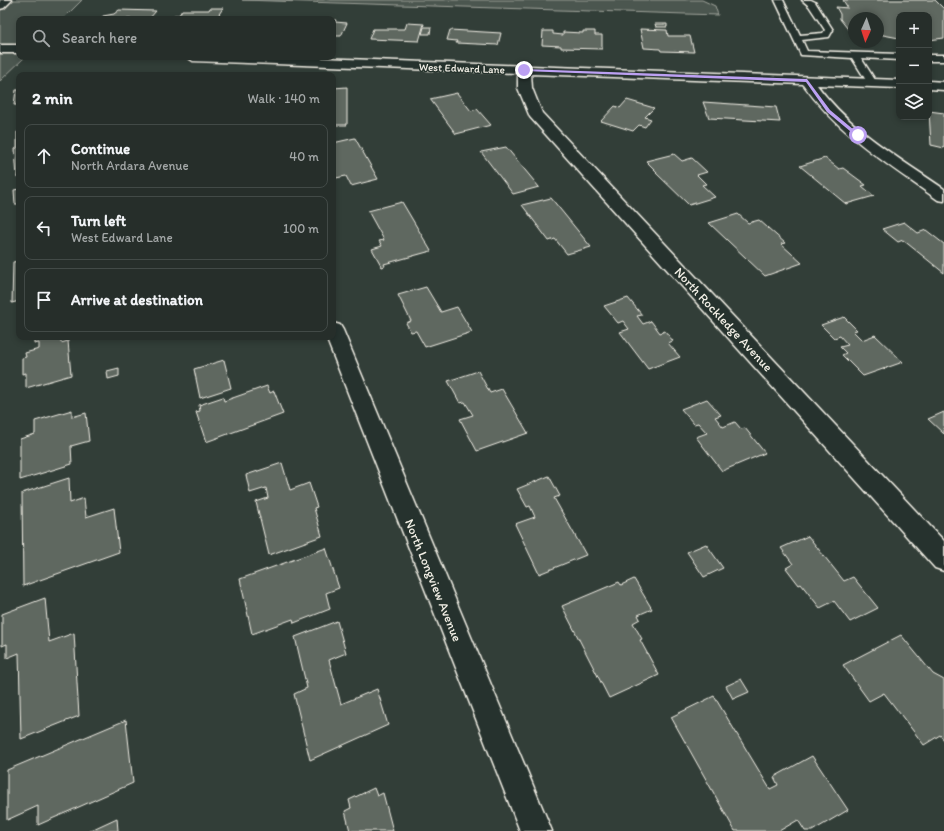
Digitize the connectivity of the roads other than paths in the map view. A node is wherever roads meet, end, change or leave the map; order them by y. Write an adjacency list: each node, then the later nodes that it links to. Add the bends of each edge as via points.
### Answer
1 (6, 0): 4 (street)
2 (779, 0): 5 (lane)
3 (806, 0): 5 (lane, via 812,4 829,30 826,35)
4 (0, 6)
5 (797, 38): 8 (lane, via 804,53)
6 (0, 49): 7 (street)
7 (16, 49)
8 (855, 55): 9 (lane); 17 (lane)
9 (896, 57)
10 (932, 58): 11 (lane)
11 (944, 58)
12 (233, 60): 15 (street)
13 (259, 60): 14 (street, West Edward Lane)
14 (524, 70): 16 (street, West Edward Lane); 23 (street, North Rockledge Avenue, via 525,88 536,114)
15 (230, 72)
16 (807, 80): 17 (street, West Edward Lane); 21 (street, via 818,98 842,124)
17 (872, 83): 18 (street, West Edward Lane)
18 (896, 84)
19 (932, 85): 20 (street)
20 (944, 86)
21 (944, 196)
22 (336, 337): 24 (street, North Longview Avenue)
23 (944, 558)
24 (536, 831)

